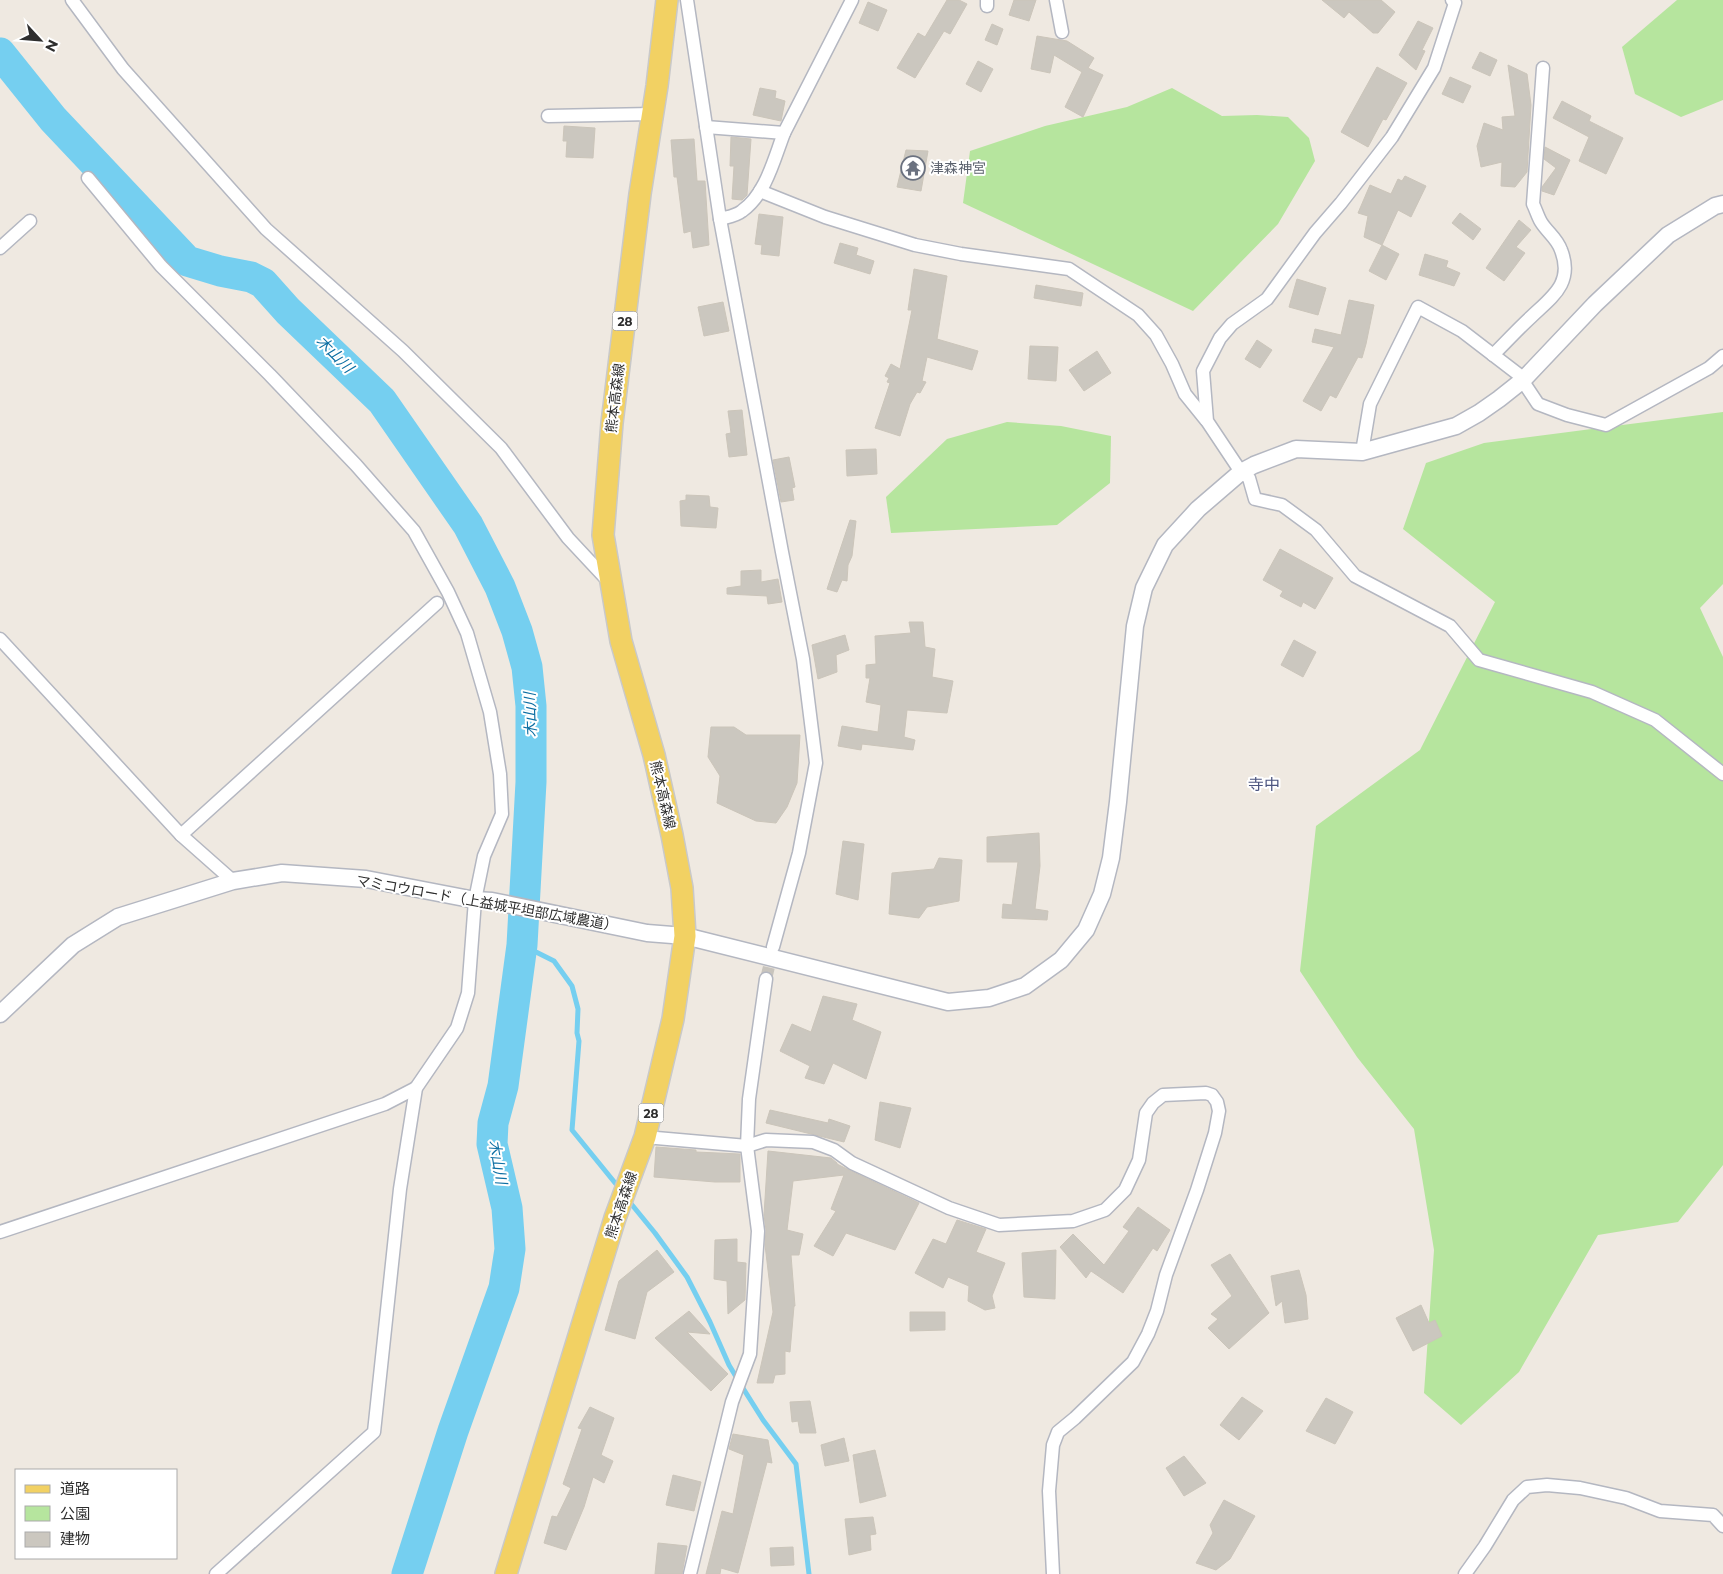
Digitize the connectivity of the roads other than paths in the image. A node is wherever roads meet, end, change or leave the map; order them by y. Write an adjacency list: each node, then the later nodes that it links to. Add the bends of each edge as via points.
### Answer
1 (72, 0): 25 (street, via 124,69 266,229 403,351 501,448 568,538)
2 (667, 0): 9 (main road, 熊本高森線 / 28)
3 (687, 0): 11 (street)
4 (852, 0): 12 (street)
5 (1056, 0): 7 (street)
6 (1452, 0): 22 (street, via 1455,3 1434,68 1392,137 1267,299 1232,324 1220,338 1203,371)
7 (1062, 32)
8 (1543, 68): 19 (street, via 1533,204 1541,222 1562,251 1565,272 1561,287 1550,300)
9 (652, 114): 10 (street); 25 (main road, 熊本高森線 / 28, via 612,423 603,536)
10 (548, 116)
11 (706, 127): 12 (street); 16 (street)
12 (784, 133): 14 (street)
13 (88, 178): 31 (street, via 161,266 356,464 414,531 448,592 468,633 490,712 500,774 502,814 484,856)
14 (760, 191): 16 (street, via 741,212); 22 (street, via 824,217 915,245 1069,269 1138,315 1156,335 1185,394)
15 (1723, 204): 21 (street, マミコウロード（上益城平坦部広域農道）, via 1668,235 1595,304)
16 (720, 220): 33 (street, via 804,659 816,764 799,853)
17 (30, 221): 18 (street)
18 (0, 248)
19 (1493, 355): 21 (street); 23 (street, via 1462,331 1418,307 1370,404)
20 (1723, 356): 21 (street, via 1709,368 1606,425 1538,404)
21 (1523, 380): 23 (street, マミコウロード（上益城平坦部広域農道）, via 1500,400 1456,426)
22 (1207, 421): 24 (street)
23 (1362, 452): 24 (street, マミコウロード（上益城平坦部広域農道）, via 1296,449)
24 (1241, 472): 28 (street, via 1249,478 1255,499 1282,505 1316,530 1355,576 1450,626 1479,660 1592,692 1654,720); 32 (street, マミコウロード（上益城平坦部広域農道）, via 1198,509 1165,545 1144,588 1135,626 1111,858 1102,894 1086,930 1061,960 1026,986 989,998 948,1002)
25 (611, 584): 32 (main road, 熊本高森線 / 28, via 621,642 654,755 672,835 682,888)
26 (437, 603): 29 (street)
27 (0, 639): 29 (street)
28 (1723, 774)
29 (181, 835): 30 (street)
30 (233, 881): 31 (street, マミコウロード（上益城平坦部広域農道）, via 282,872 366,879); 35 (street, マミコウロード（上益城平坦部広域農道）, via 118,917 73,945)
31 (475, 900): 32 (street, マミコウロード（上益城平坦部広域農道）, via 647,933); 36 (street, via 468,993 457,1028)
32 (685, 936): 37 (main road, 熊本高森線 / 28, via 673,1019)
33 (773, 948)
34 (766, 979): 38 (street, via 748,1098)
35 (0, 1014)
36 (416, 1088): 39 (street, via 385,1104); 41 (street, via 400,1189 374,1432)
37 (645, 1137): 38 (street); 42 (main road, 熊本高森線 / 28, via 615,1218)
38 (747, 1146): 43 (street, via 758,1231 750,1354 732,1402); 44 (street, via 766,1140 813,1142 949,1208 999,1225 1073,1221 1105,1210 1124,1190 1139,1160 1146,1113 1153,1104 1163,1095 1212,1095 1219,1112 1215,1133 1148,1334 1133,1362 1058,1432 1053,1445 1049,1490)
39 (0, 1232)
40 (1723, 1526): 45 (street, via 1713,1515 1660,1511 1626,1498 1580,1488 1526,1487 1513,1500)
41 (216, 1574)
42 (506, 1574)
43 (690, 1574)
44 (1053, 1574)
45 (1465, 1574)

